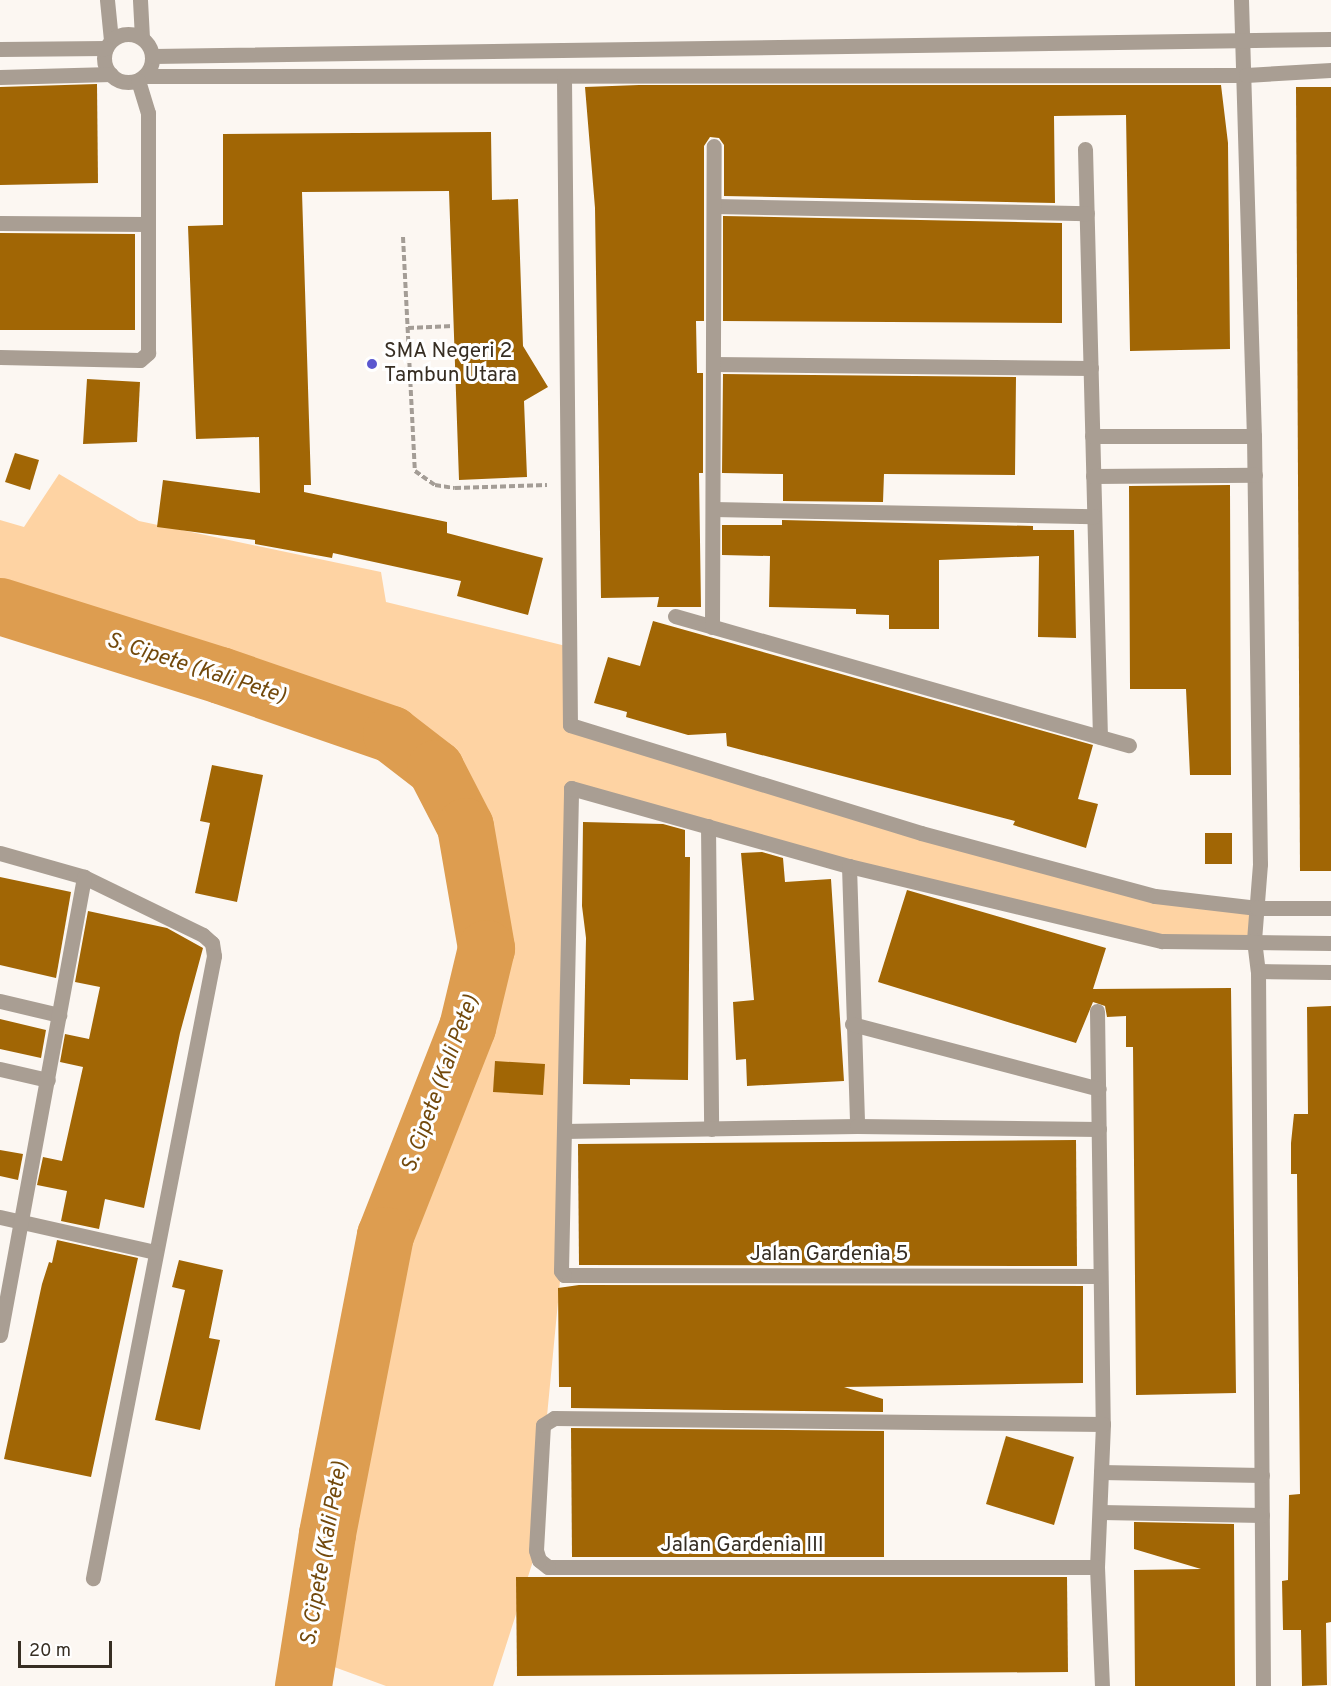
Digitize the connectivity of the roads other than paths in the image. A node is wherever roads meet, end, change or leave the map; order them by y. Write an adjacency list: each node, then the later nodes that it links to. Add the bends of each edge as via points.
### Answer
1 (107, 0): 7 (street)
2 (140, 0): 4 (street)
3 (1241, 0): 6 (street)
4 (142, 37): 7 (street, via 131,33); 9 (street)
5 (1331, 39): 6 (street)
6 (1241, 42): 9 (street); 12 (street)
7 (109, 44): 8 (street); 11 (street, via 106,66)
8 (0, 49)
9 (153, 56): 14 (street)
10 (1331, 70): 12 (street)
11 (111, 74): 13 (street); 14 (street, via 128,82)
12 (1245, 75): 15 (street); 26 (street)
13 (0, 77)
14 (141, 78): 15 (street); 21 (street, via 148,113)
15 (564, 78): 39 (street, via 570,725 921,833 1155,896)
16 (714, 146): 18 (street)
17 (1085, 149): 19 (street)
18 (714, 206): 19 (street); 23 (street)
19 (1087, 213): 24 (street)
20 (0, 223): 21 (street)
21 (146, 224): 22 (street, via 148,348 144,359)
22 (0, 357)
23 (713, 364): 24 (street); 29 (street)
24 (1090, 368): 25 (street)
25 (1092, 436): 26 (street); 28 (street)
26 (1254, 436): 27 (street)
27 (1255, 474): 28 (street); 39 (street)
28 (1093, 476): 30 (street)
29 (713, 509): 30 (street); 32 (street)
30 (1094, 516): 33 (street)
31 (675, 616): 32 (street)
32 (712, 627): 33 (street)
33 (1100, 737): 34 (street)
34 (1128, 745)
35 (708, 826): 37 (street); 53 (street); 55 (street, via 571,788)
36 (0, 853): 38 (street)
37 (849, 866): 41 (street, via 1162,941); 48 (street)
38 (84, 878): 47 (street); 58 (street, via 203,934 212,943 214,956)
39 (1257, 908): 40 (street); 41 (street)
40 (1331, 908)
41 (1254, 940): 42 (street); 43 (street)
42 (1331, 943)
43 (1258, 971): 44 (street); 63 (street)
44 (1331, 972)
45 (0, 1001): 47 (street)
46 (1097, 1011): 51 (street)
47 (59, 1015): 50 (street)
48 (852, 1024): 51 (street); 52 (street)
49 (0, 1069): 50 (street)
50 (48, 1080): 57 (street)
51 (1099, 1089): 54 (street)
52 (857, 1126): 53 (street); 54 (street)
53 (711, 1129): 55 (street)
54 (1099, 1129): 59 (street)
55 (564, 1131): 59 (street, Jalan Gardenia 5, via 561,1271 571,1276)
56 (0, 1217): 57 (street)
57 (22, 1221): 58 (street); 60 (street)
58 (156, 1252): 67 (street)
59 (1099, 1276): 61 (street)
60 (0, 1335)
61 (1103, 1424): 62 (street); 66 (street, Jalan Gardenia III, via 554,1418 543,1425 536,1550 539,1560 548,1567)
62 (1101, 1472): 63 (street); 64 (street)
63 (1262, 1475): 65 (street)
64 (1101, 1512): 65 (street); 66 (street)
65 (1262, 1515): 69 (street)
66 (1097, 1567): 68 (street)
67 (93, 1578)
68 (1101, 1686)
69 (1263, 1686)

